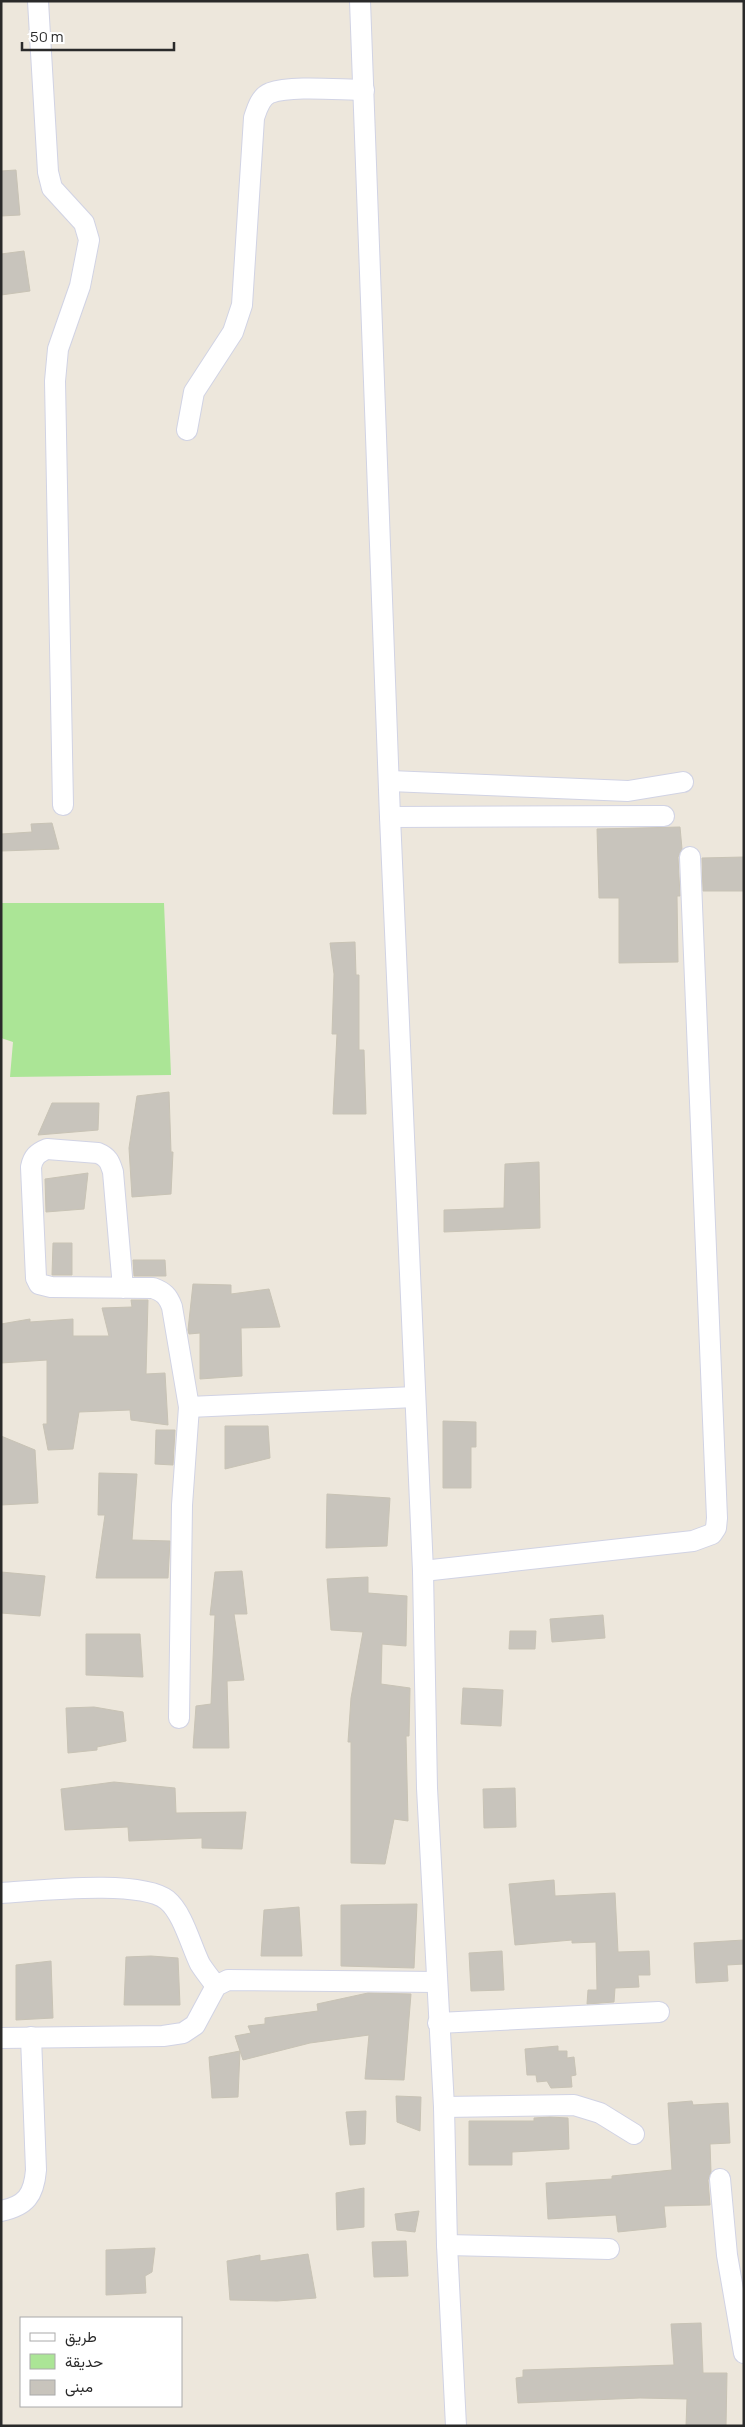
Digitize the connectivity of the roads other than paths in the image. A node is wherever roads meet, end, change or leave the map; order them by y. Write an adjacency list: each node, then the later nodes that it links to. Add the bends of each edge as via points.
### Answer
1 (38, 1): 7 (street, via 48,172 52,188 84,223 89,240 80,286 62,332 55,372)
2 (360, 1): 3 (street)
3 (364, 90): 4 (street, via 269,93 258,104 254,118 242,305 233,332 194,392); 5 (street)
4 (188, 430)
5 (390, 781): 6 (street, via 628,791); 9 (street)
6 (683, 782)
7 (63, 805)
8 (664, 816): 9 (street)
9 (390, 817): 12 (street)
10 (690, 857): 14 (street, via 716,1528 712,1534 693,1540)
11 (123, 1288): 11 (street, via 39,1284 36,1278 31,1167 32,1158 40,1152 47,1149 98,1153 110,1162); 13 (street, via 153,1288 169,1298)
12 (415, 1397): 13 (street); 14 (street)
13 (189, 1407): 15 (street, via 182,1505)
14 (423, 1570): 17 (street, via 427,1788)
15 (179, 1718)
16 (1, 1893): 18 (street, via 123,1888 151,1892 168,1900 201,1965)
17 (437, 1982): 18 (street, via 248,1979 228,1980); 20 (street)
18 (216, 1986): 21 (street, via 195,2025 183,2033)
19 (659, 2012): 20 (street)
20 (438, 2023): 23 (street)
21 (31, 2037): 22 (street); 26 (street, via 35,2183 28,2198 18,2207)
22 (1, 2038)
23 (444, 2107): 24 (street, via 574,2105 600,2113); 27 (street)
24 (634, 2134)
25 (720, 2179): 29 (street, via 726,2255)
26 (1, 2211)
27 (447, 2245): 28 (street); 30 (street)
28 (609, 2249)
29 (744, 2353)
30 (456, 2426)

